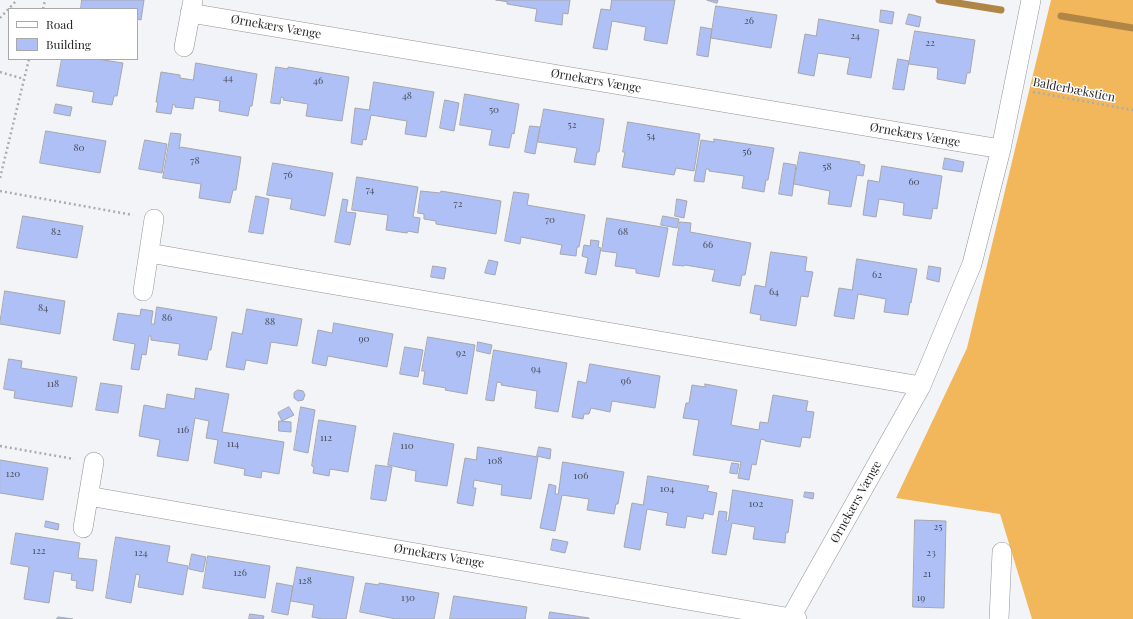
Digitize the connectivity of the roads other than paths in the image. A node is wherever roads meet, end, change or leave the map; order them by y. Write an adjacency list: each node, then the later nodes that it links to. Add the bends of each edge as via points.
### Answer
1 (1031, 0): 4 (street, Ørnekærs Vænge)
2 (192, 6): 3 (street, Ørnekærs Vænge); 4 (street, Ørnekærs Vænge)
3 (184, 47)
4 (1001, 149): 8 (street, Ørnekærs Vænge, via 972,264)
5 (154, 219): 6 (street)
6 (149, 253): 7 (street); 8 (street)
7 (143, 291)
8 (921, 386): 13 (street, Ørnekærs Vænge)
9 (94, 462): 10 (street)
10 (88, 496): 11 (street); 13 (street, Ørnekærs Vænge)
11 (83, 528)
12 (1002, 552): 14 (street)
13 (792, 618)
14 (999, 619)

